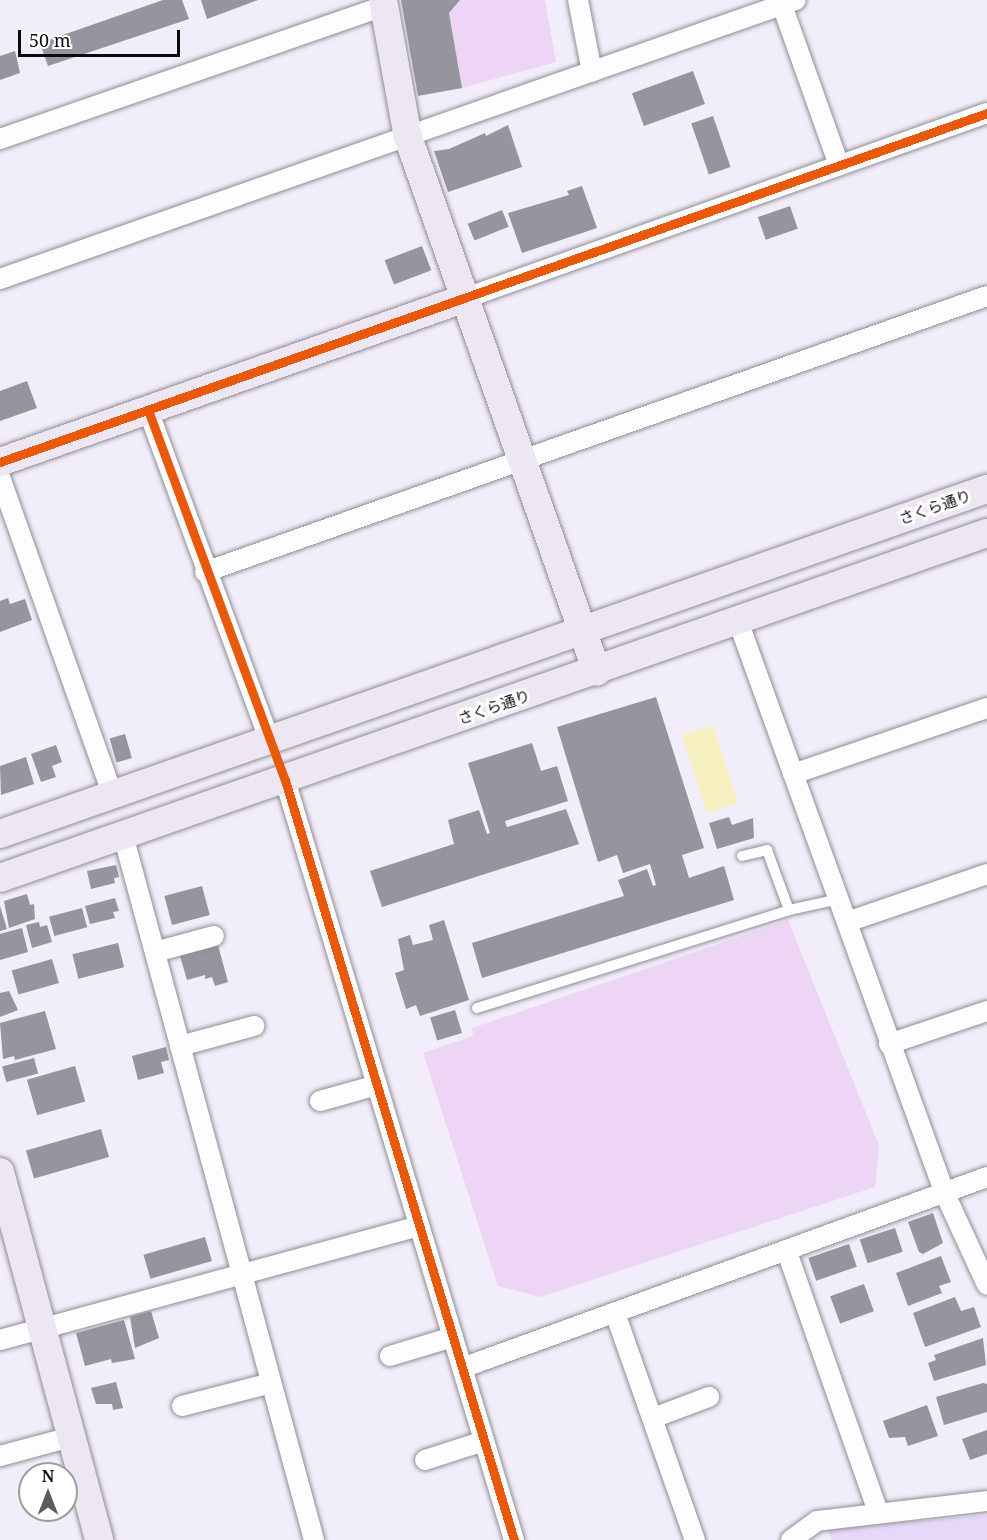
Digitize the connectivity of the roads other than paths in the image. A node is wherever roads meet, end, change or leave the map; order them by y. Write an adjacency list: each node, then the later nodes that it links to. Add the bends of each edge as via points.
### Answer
1 (578, 0): 4 (street)
2 (789, 2): 4 (street); 8 (street)
3 (384, 3): 6 (street); 7 (street)
4 (592, 72): 6 (street)
5 (987, 113): 8 (street)
6 (408, 137): 9 (street); 11 (street)
7 (0, 139)
8 (839, 165): 11 (street)
9 (0, 279)
10 (987, 296): 14 (street)
11 (463, 299): 12 (street); 14 (street)
12 (148, 410): 13 (street); 20 (street)
13 (0, 462)
14 (522, 463): 20 (street); 22 (street)
15 (0, 477): 28 (street)
16 (987, 489): 17 (street, さくら通り)
17 (896, 520): 19 (street); 22 (street, さくら通り)
18 (987, 533): 19 (street, さくら通り)
19 (912, 559): 21 (street, さくら通り)
20 (205, 572): 25 (street)
21 (738, 621): 23 (street, さくら通り); 26 (street)
22 (581, 628): 23 (street); 25 (street, さくら通り)
23 (597, 672): 27 (street, さくら通り)
24 (987, 708): 26 (street)
25 (269, 739): 27 (street); 28 (street, さくら通り)
26 (794, 774): 34 (street)
27 (285, 780): 30 (street, さくら通り); 44 (street)
28 (112, 794): 29 (street, さくら通り)
29 (0, 834)
30 (123, 835): 33 (street, さくら通り); 38 (street)
31 (742, 856): 35 (lane, via 767,850)
32 (987, 874): 36 (street)
33 (0, 878)
34 (839, 899): 35 (lane); 36 (street)
35 (789, 910): 39 (lane)
36 (847, 922): 42 (street)
37 (214, 936): 38 (street)
38 (155, 952): 43 (street)
39 (477, 1008)
40 (987, 1011): 42 (street)
41 (254, 1026): 43 (street)
42 (889, 1044): 48 (street)
43 (180, 1046): 51 (street)
44 (377, 1085): 45 (street); 49 (street)
45 (320, 1101)
46 (987, 1177): 48 (street)
47 (1, 1179): 54 (street)
48 (945, 1194): 50 (street); 52 (street)
49 (419, 1226): 51 (street); 55 (street)
50 (787, 1252): 53 (street); 68 (street)
51 (242, 1274): 54 (street); 59 (street)
52 (987, 1285)
53 (615, 1312): 58 (street); 62 (street)
54 (42, 1329): 56 (street); 63 (street)
55 (453, 1337): 57 (street); 58 (street)
56 (0, 1340)
57 (390, 1356)
58 (462, 1368): 64 (street)
59 (271, 1383): 61 (street); 70 (street)
60 (709, 1397): 62 (street)
61 (182, 1406)
62 (653, 1418): 72 (street)
63 (71, 1437): 65 (street); 69 (street)
64 (484, 1441): 66 (street); 71 (street)
65 (0, 1456)
66 (424, 1460)
67 (987, 1501): 68 (street)
68 (878, 1512): 73 (street, via 817,1521)
69 (99, 1540)
70 (314, 1540)
71 (514, 1540)
72 (695, 1540)
73 (791, 1540)

